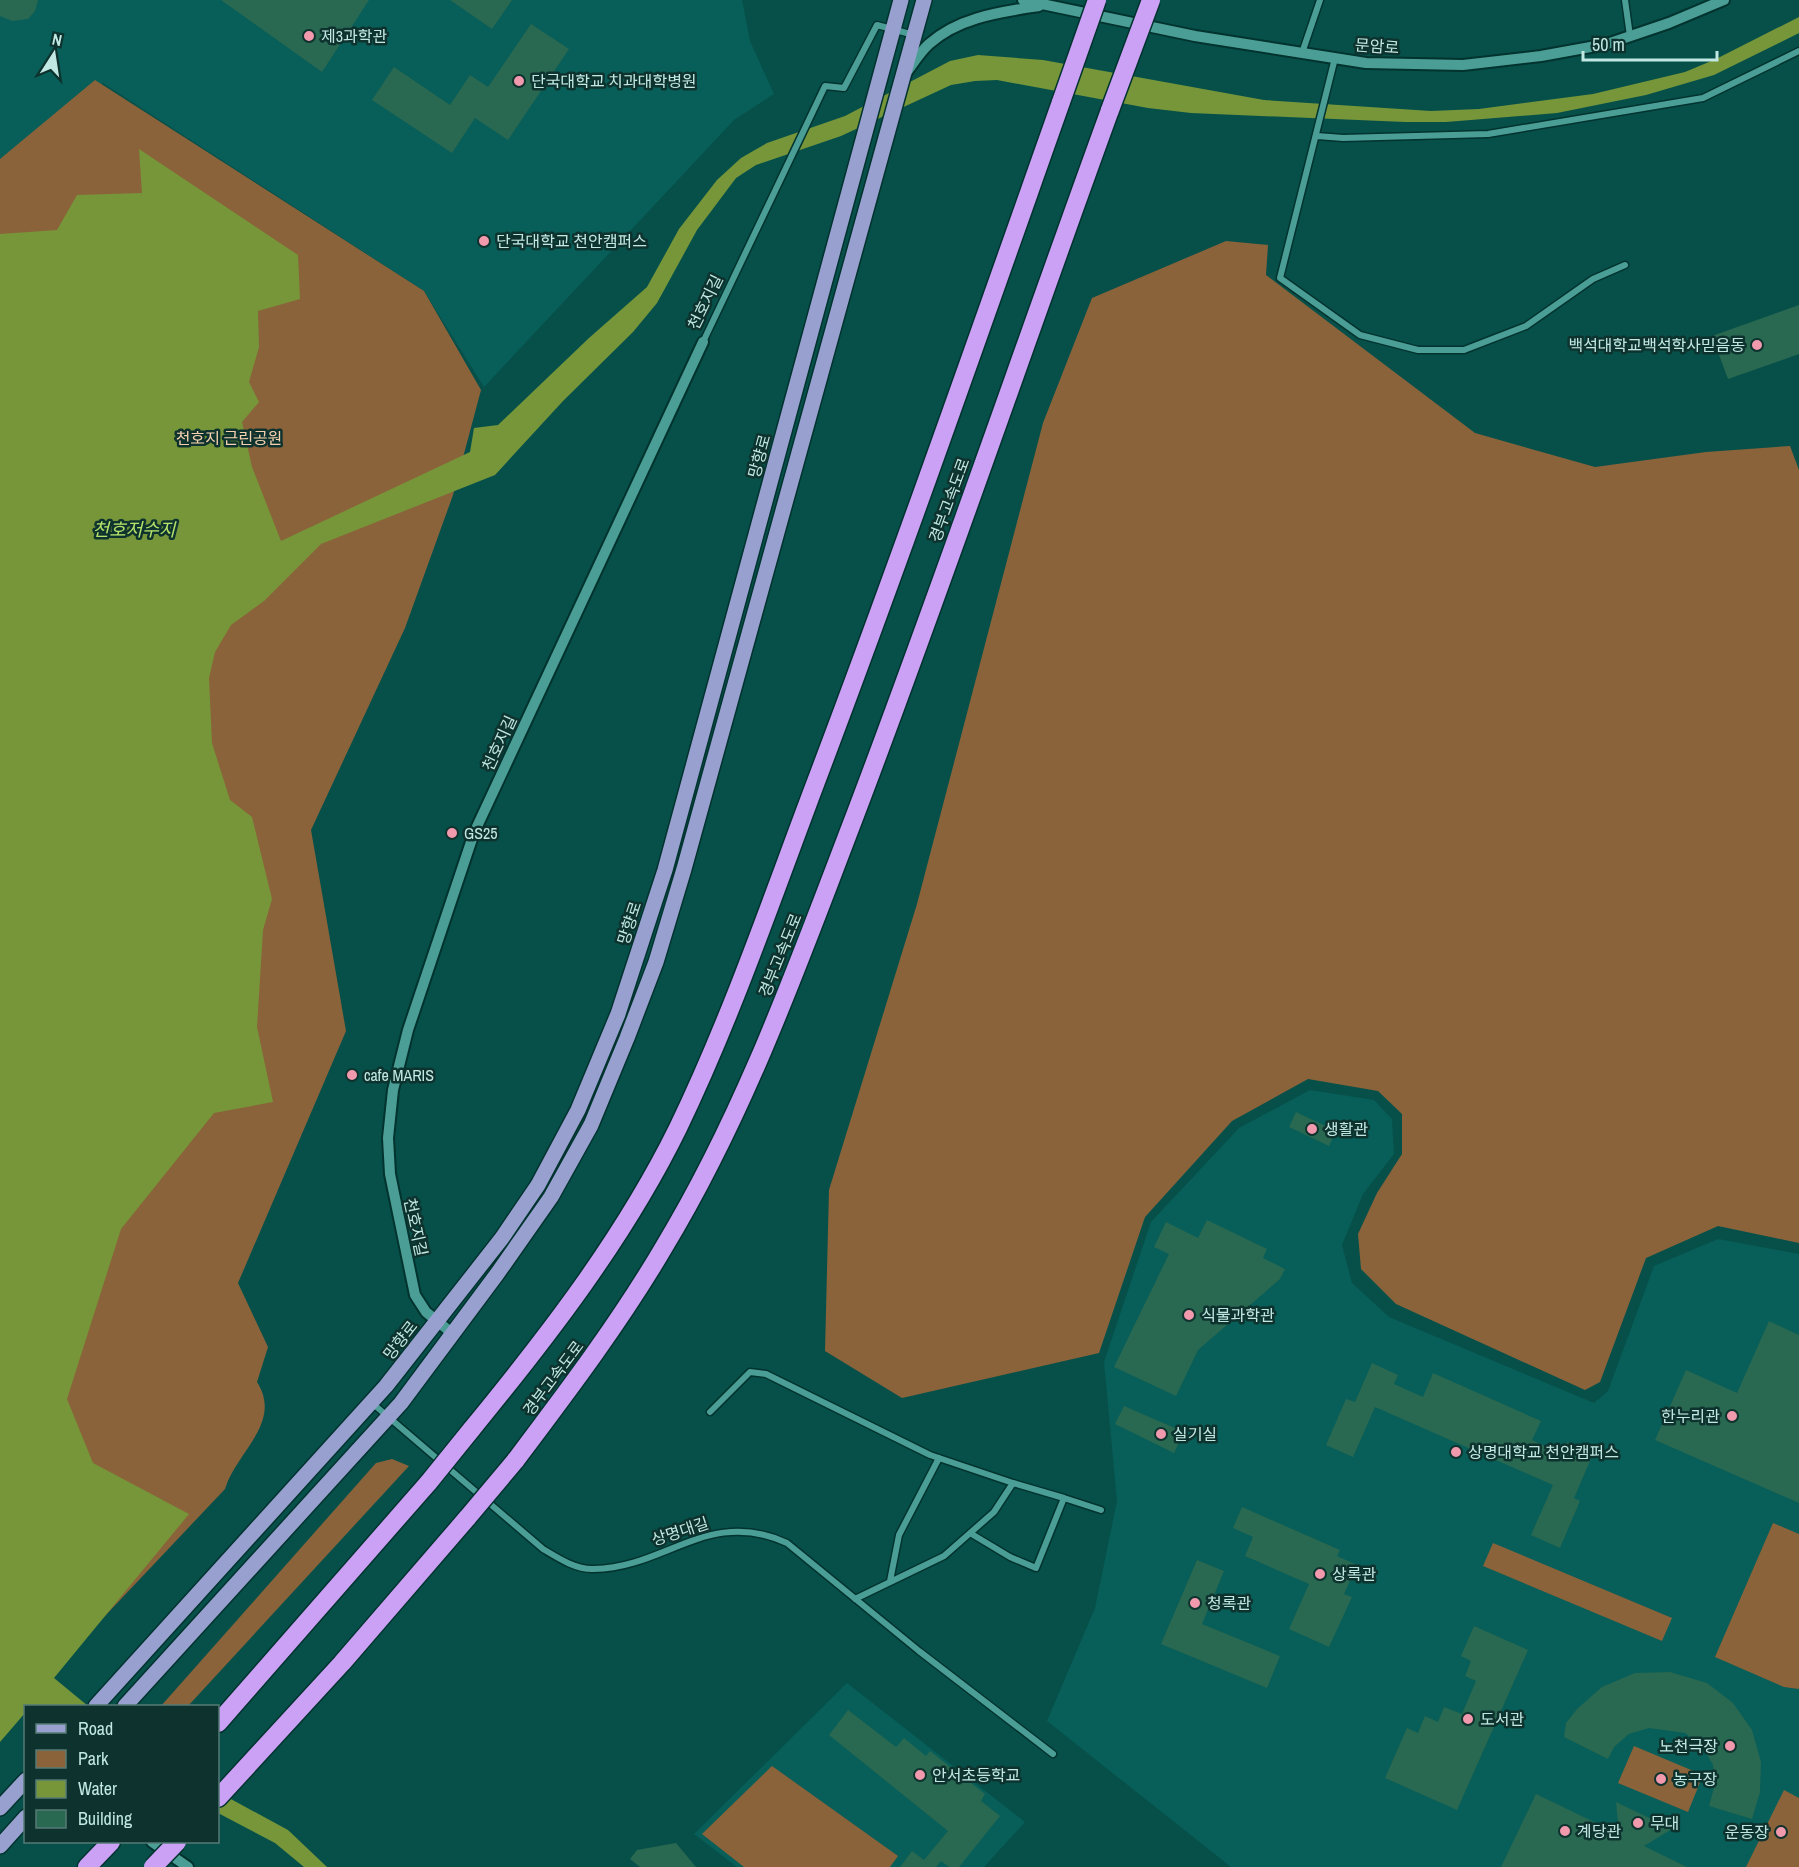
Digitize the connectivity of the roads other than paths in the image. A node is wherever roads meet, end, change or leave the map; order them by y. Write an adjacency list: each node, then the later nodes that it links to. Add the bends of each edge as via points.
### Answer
1 (901, 0): 10 (main road, 망향로)
2 (924, 0): 11 (main road)
3 (1023, 0): 9 (street, 문암로)
4 (1097, 0): 34 (highway, 경부고속도로, bridge, via 835,731 744,975 677,1129 615,1237 551,1332 429,1482)
5 (1151, 0): 37 (highway, 경부고속도로, bridge, via 886,734 792,980 730,1124 665,1246 596,1354 515,1461 342,1663)
6 (1320, 0): 14 (street)
7 (1625, 0): 12 (street)
8 (1724, 0): 12 (street, 문암로)
9 (1048, 5): 14 (street, 문암로, via 1195,36); 16 (street, via 994,13 955,26 929,44)
10 (893, 30): 11 (street); 19 (street, 천호지길, via 877,25 844,88 825,86); 20 (main road, 망향로, via 665,870 618,1014 578,1110 538,1185)
11 (914, 35): 16 (main road)
12 (1630, 36): 15 (street, 문암로, via 1541,56 1462,65 1366,63)
13 (1799, 51): 17 (street, via 1703,98 1488,134)
14 (1302, 52): 15 (street, 문암로)
15 (1335, 58): 17 (street)
16 (908, 68): 21 (main road, via 656,962 591,1125 551,1197)
17 (1317, 136): 18 (street, via 1280,278 1360,335 1418,351 1464,350 1527,326 1593,279)
18 (1625, 265)
19 (703, 342): 20 (street, 천호지길, via 474,833 408,1030 393,1090 388,1138 390,1174 415,1295)
20 (437, 1321): 21 (street, 천호지길); 22 (main road, 망향로)
21 (453, 1334): 24 (main road)
22 (372, 1402): 24 (street, 상명대길); 32 (main road, 망향로)
23 (710, 1412): 25 (street, via 750,1372 766,1374)
24 (388, 1417): 31 (street, 상명대길, via 543,1549 568,1563 593,1570 623,1566 715,1533 741,1531 769,1535 787,1543); 33 (main road)
25 (939, 1458): 26 (street); 30 (street, via 899,1535)
26 (1013, 1483): 27 (street); 29 (street, via 994,1512)
27 (1064, 1498): 28 (street); 29 (street, via 1036,1568)
28 (1101, 1510)
29 (970, 1533): 30 (street, via 944,1556)
30 (890, 1581): 31 (street)
31 (855, 1599): 35 (street, 상명대길)
32 (100, 1702)
33 (126, 1705)
34 (219, 1722)
35 (1053, 1754)
36 (24, 1782): 38 (main road)
37 (219, 1797)
38 (0, 1808)
39 (24, 1819): 41 (main road)
40 (24, 1833): 41 (main road)
41 (3, 1842)
42 (110, 1843): 45 (highway)
43 (153, 1843): 47 (street)
44 (176, 1843): 46 (highway, bridge)
45 (90, 1864)
46 (153, 1867)
47 (188, 1867)

